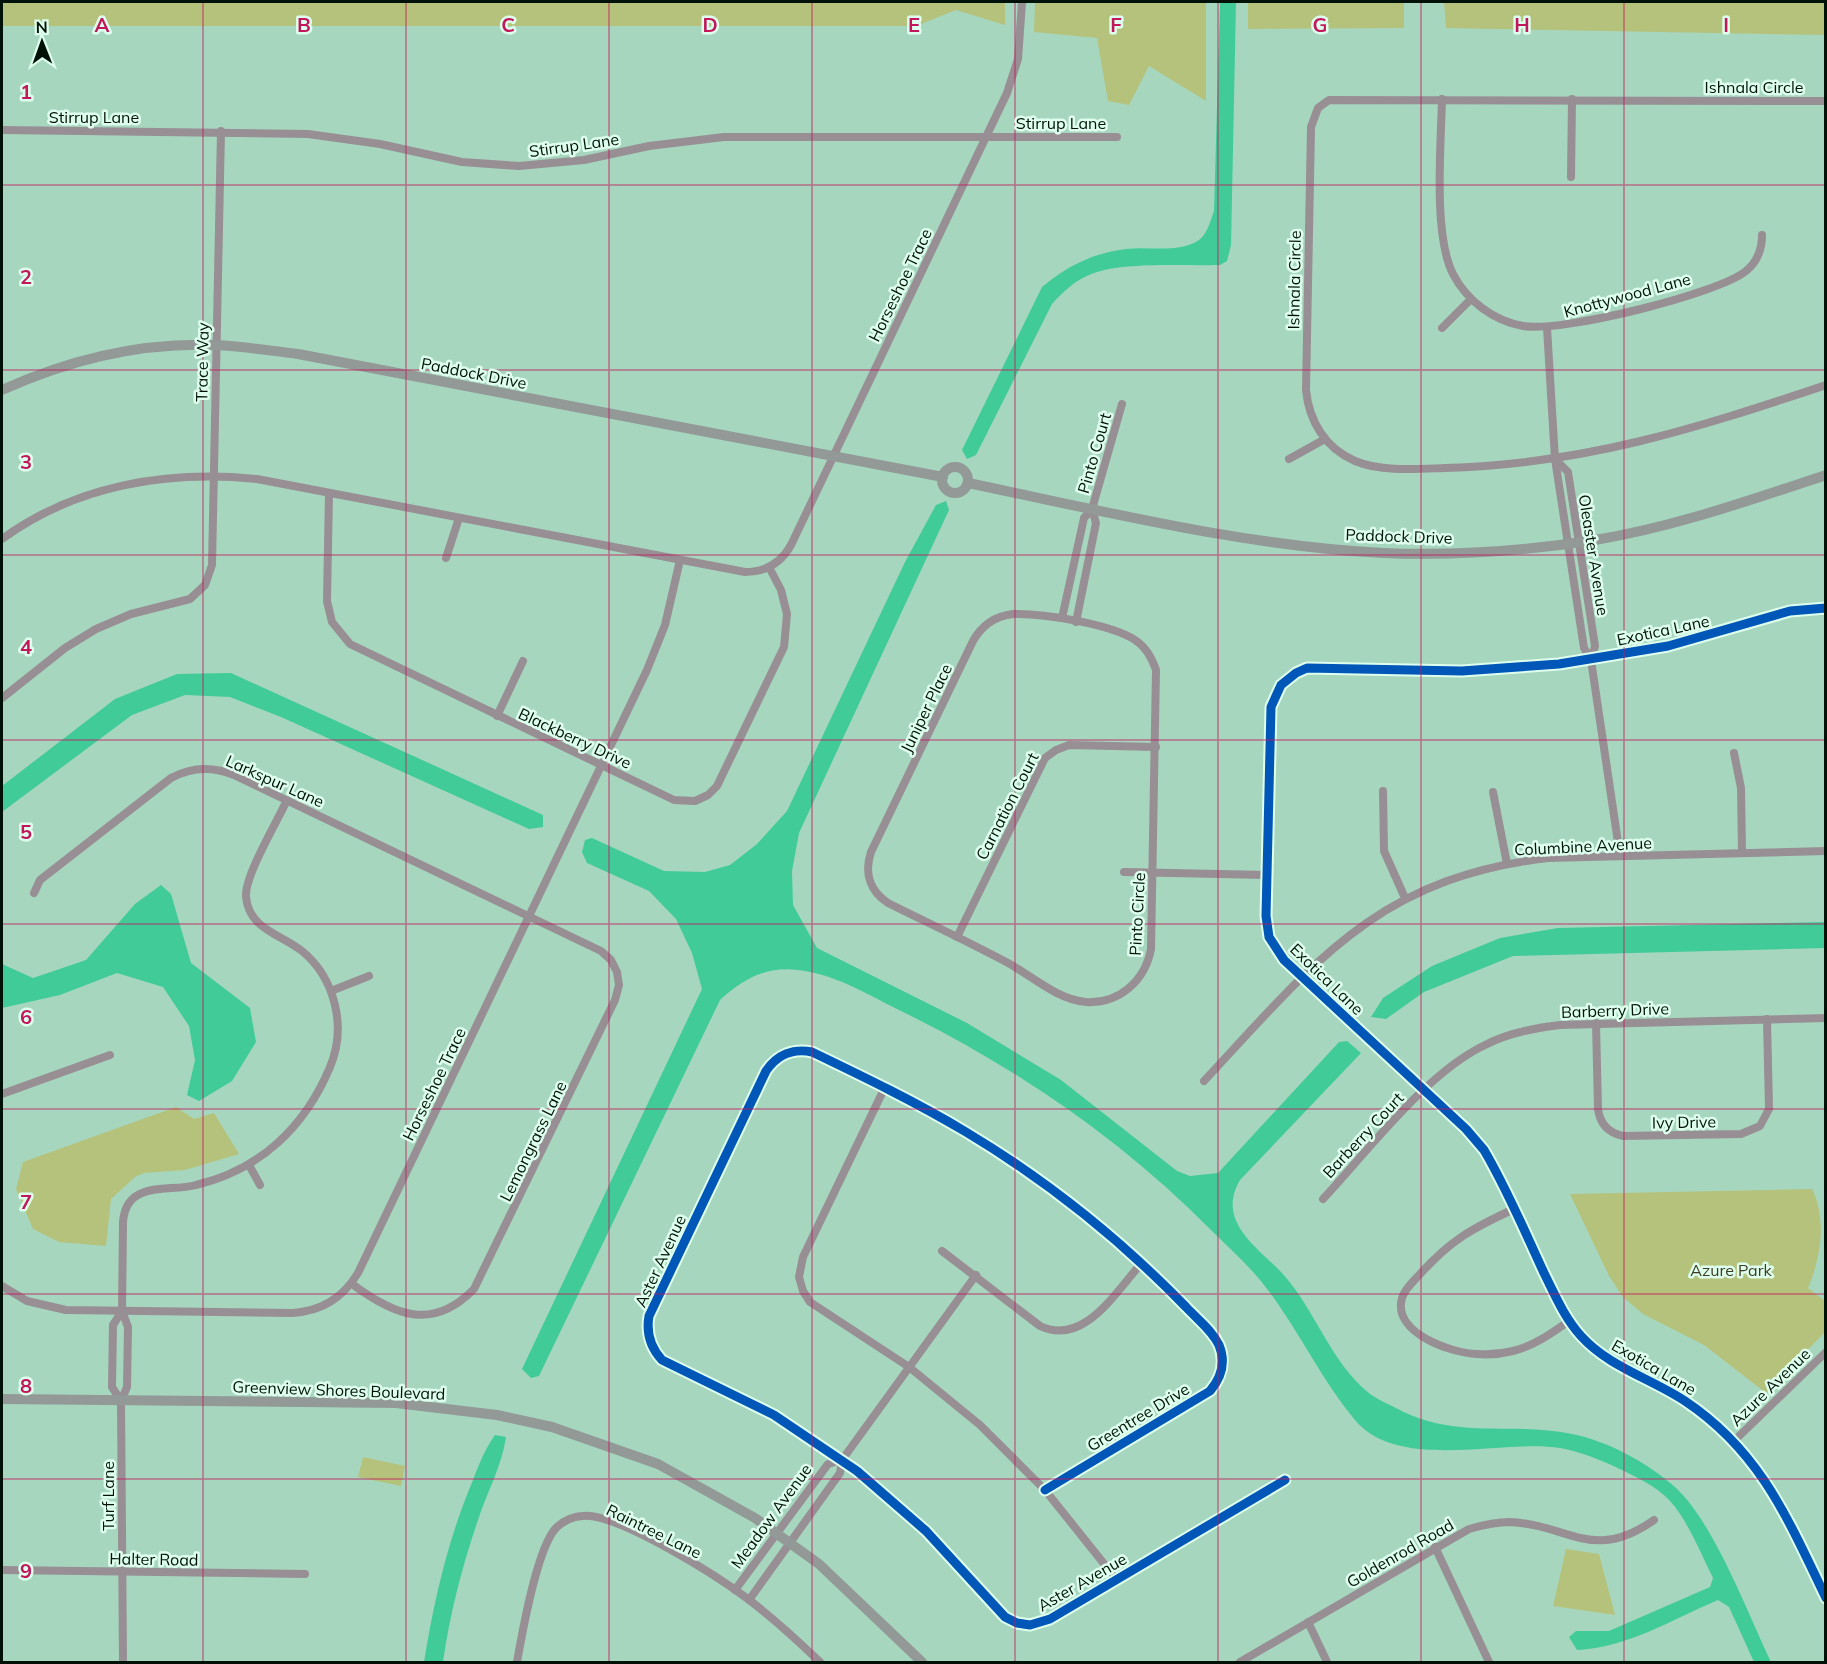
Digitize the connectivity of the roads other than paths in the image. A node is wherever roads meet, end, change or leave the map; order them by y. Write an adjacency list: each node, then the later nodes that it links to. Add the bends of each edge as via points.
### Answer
1 (1022, 2): 7 (street, Horseshoe Trace, via 1018,58 1007,93)
2 (1442, 99): 3 (street, Ishnala Circle); 11 (street, Knottywood Lane, via 1441,233 1453,275); 18 (street, Ishnala Circle, via 1336,99 1323,104 1312,120 1306,390 1311,416)
3 (1572, 99): 4 (street, Ishnala Circle); 9 (street)
4 (1826, 101)
5 (2, 130): 6 (street, Stirrup Lane)
6 (221, 131): 7 (street, Stirrup Lane, via 335,137 462,162 519,166 584,160 724,137); 14 (street, Trace Way)
7 (986, 136): 8 (street, Stirrup Lane); 19 (street, Horseshoe Trace)
8 (1117, 137)
9 (1571, 177)
10 (1762, 235): 13 (street, Knottywood Lane, via 1756,259 1733,279 1644,308)
11 (1471, 298): 12 (street); 13 (street, Knottywood Lane, via 1507,322)
12 (1442, 328)
13 (1547, 328): 21 (street, Oleaster Avenue)
14 (216, 345): 16 (street, Paddock Drive, via 121,352 56,368); 19 (street, Paddock Drive, via 298,354); 22 (street, Trace Way)
15 (1826, 385): 21 (street, Ishnala Circle, via 1678,433)
16 (2, 390)
17 (1122, 404): 27 (street, Pinto Court)
18 (1325, 439): 20 (street); 21 (street, Ishnala Circle, via 1344,456 1381,467 1475,467)
19 (833, 457): 24 (street, Paddock Drive); 33 (street, Horseshoe Trace, via 788,551)
20 (1289, 459)
21 (1555, 459): 30 (street, Oleaster Avenue)
22 (214, 475): 26 (street); 29 (street, via 159,478 106,489 48,511); 39 (street, Trace Way, via 212,565 201,590 184,602 131,614 96,629 65,648)
23 (1826, 475): 30 (street, Paddock Drive, via 1685,520)
24 (943, 477): 25 (street, via 947,470 959,468 965,472); 25 (street, via 950,492 959,492)
25 (968, 483): 27 (street, Paddock Drive)
26 (329, 493): 28 (street); 40 (street, Blackberry Drive, via 327,601 340,634 359,650)
27 (1092, 509): 30 (street, Paddock Drive, via 1338,550 1476,552); 35 (street, via 1084,518); 36 (street, via 1096,523)
28 (459, 518): 31 (street); 32 (street)
29 (2, 539)
30 (1574, 542): 37 (street, Oleaster Avenue, via 1584,648)
31 (446, 558)
32 (680, 560): 33 (street, via 745,573); 43 (street, Horseshoe Trace, via 656,651)
33 (770, 567): 43 (street, Blackberry Drive, via 786,607 783,647 717,786 702,799 682,802)
34 (1826, 608): 37 (street, Exotica Lane, via 1790,612 1677,643)
35 (1062, 618): 36 (street, Pinto Circle); 54 (street, Juniper Place, via 1007,615 995,619 976,635 871,852)
36 (1076, 622): 41 (street, Pinto Circle, via 1124,634 1148,653 1157,676)
37 (1591, 660): 49 (street, Oleaster Avenue); 53 (street, Exotica Lane, via 1462,671 1320,667 1290,676 1271,707)
38 (523, 661): 40 (street)
39 (2, 698)
40 (497, 716): 43 (street, Blackberry Drive)
41 (1156, 747): 52 (street, Pinto Circle); 58 (street, Carnation Court, via 1069,745 1045,758)
42 (1734, 753): 48 (street, via 1741,788)
43 (601, 766): 57 (street, Horseshoe Trace)
44 (1383, 791): 56 (street, via 1384,851)
45 (1493, 792): 50 (street)
46 (287, 800): 55 (street, Larkspur Lane, via 220,770 184,772 165,782 40,880); 57 (street, Larkspur Lane); 61 (street, via 249,879 248,906 262,927 307,955)
47 (1826, 851): 48 (street, Columbine Avenue)
48 (1742, 853): 49 (street, Columbine Avenue)
49 (1620, 856): 50 (street, Columbine Avenue, via 1548,858)
50 (1507, 864): 56 (street, Columbine Avenue, via 1453,878)
51 (1125, 872): 52 (street)
52 (1153, 873): 53 (street); 58 (street, Pinto Circle, via 1148,963 1132,986 1107,1000 1072,999)
53 (1267, 875): 60 (street, Exotica Lane, via 1269,937 1279,955)
54 (869, 879): 58 (street, Pinto Circle, via 883,900)
55 (34, 893)
56 (1405, 898): 60 (street, Columbine Avenue, via 1357,927)
57 (529, 916): 77 (street, Horseshoe Trace); 77 (street, Lemongrass Lane, via 601,951 615,966 619,985 487,1268 474,1289 456,1305 421,1316 385,1308)
58 (957, 937)
59 (369, 976): 61 (street)
60 (1302, 977): 66 (street, Columbine Avenue); 68 (street, Exotica Lane)
61 (331, 991): 70 (street, via 338,1030 331,1066 298,1123)
62 (1826, 1018): 63 (street, Barberry Drive)
63 (1767, 1019): 64 (street, Barberry Drive); 64 (street, Ivy Drive, via 1769,1109 1760,1126 1741,1134 1623,1137 1602,1122 1598,1109)
64 (1596, 1023): 68 (street, Barberry Drive, via 1536,1028 1499,1039 1452,1065)
65 (110, 1055): 69 (street)
66 (1204, 1081)
67 (885, 1087): 75 (street, Aster Avenue, via 967,1132 1028,1172); 83 (street, via 803,1257 800,1278 806,1297 815,1307); 87 (street, Aster Avenue, via 812,1052 792,1051 774,1061 648,1323 650,1343 662,1360 765,1410)
68 (1424, 1090): 72 (street, Barberry Court); 73 (street, Exotica Lane, via 1484,1150)
69 (2, 1094)
70 (249, 1165): 71 (street); 79 (street, via 213,1181 148,1190 128,1204 123,1222)
71 (260, 1185)
72 (1323, 1199)
73 (1514, 1209): 80 (street, Exotica Lane); 80 (street, via 1470,1230 1443,1250 1405,1291 1401,1304 1405,1320 1434,1343 1478,1354 1524,1348)
74 (942, 1251): 76 (street)
75 (1141, 1264): 76 (street, via 1086,1323 1067,1331 1040,1326); 82 (street, Aster Avenue, via 1212,1335)
76 (976, 1275): 83 (street, Meadow Avenue)
77 (351, 1284): 79 (street, Horseshoe Trace, via 327,1305 304,1312)
78 (2, 1286): 79 (street, Horseshoe Trace, via 27,1301 50,1308)
79 (122, 1311): 85 (street, Turf Lane, via 128,1327 127,1387); 85 (street, Turf Lane, via 113,1325 112,1387)
80 (1569, 1321): 86 (street, Exotica Lane, via 1596,1350 1683,1400)
81 (1826, 1352): 86 (street, Azure Avenue)
82 (1221, 1353): 89 (street, Greentree Drive, via 1220,1374 1204,1395)
83 (909, 1367): 87 (street, Meadow Avenue); 89 (street, via 980,1425)
84 (2, 1399): 85 (street, Greenview Shores Boulevard)
85 (121, 1401): 91 (street, Greenview Shores Boulevard, via 396,1403 497,1415 552,1427 658,1464); 95 (street, Turf Lane)
86 (1734, 1441): 99 (street, Exotica Lane, via 1779,1501)
87 (842, 1460): 91 (street, Meadow Avenue, via 828,1464); 92 (street, Meadow Avenue, via 840,1473); 97 (street, Aster Avenue, via 926,1531 1011,1620 1030,1625 1044,1622)
88 (1285, 1480): 97 (street, Aster Avenue)
89 (1045, 1490): 97 (street)
90 (1654, 1520): 93 (street, Goldenrod Road, via 1628,1536 1595,1541 1497,1522 1469,1529)
91 (778, 1533): 92 (street, Greenview Shores Boulevard); 98 (street, Meadow Avenue)
92 (790, 1542): 100 (street, Meadow Avenue); 105 (street, Greenview Shores Boulevard, via 850,1591)
93 (1435, 1547): 101 (street, Goldenrod Road); 108 (street)
94 (2, 1570): 95 (street, Halter Road)
95 (122, 1572): 96 (street, Halter Road); 102 (street, Turf Lane)
96 (305, 1574)
97 (1117, 1580)
98 (735, 1590): 100 (street, Raintree Lane); 103 (street, Raintree Lane, via 690,1561 626,1529 593,1516 570,1519 558,1526 547,1543)
99 (1826, 1598)
100 (749, 1600): 104 (street, Raintree Lane)
101 (1308, 1622): 106 (street, Goldenrod Road); 107 (street)
102 (123, 1662)
103 (517, 1662)
104 (820, 1662)
105 (922, 1662)
106 (1240, 1662)
107 (1327, 1662)
108 (1489, 1662)

